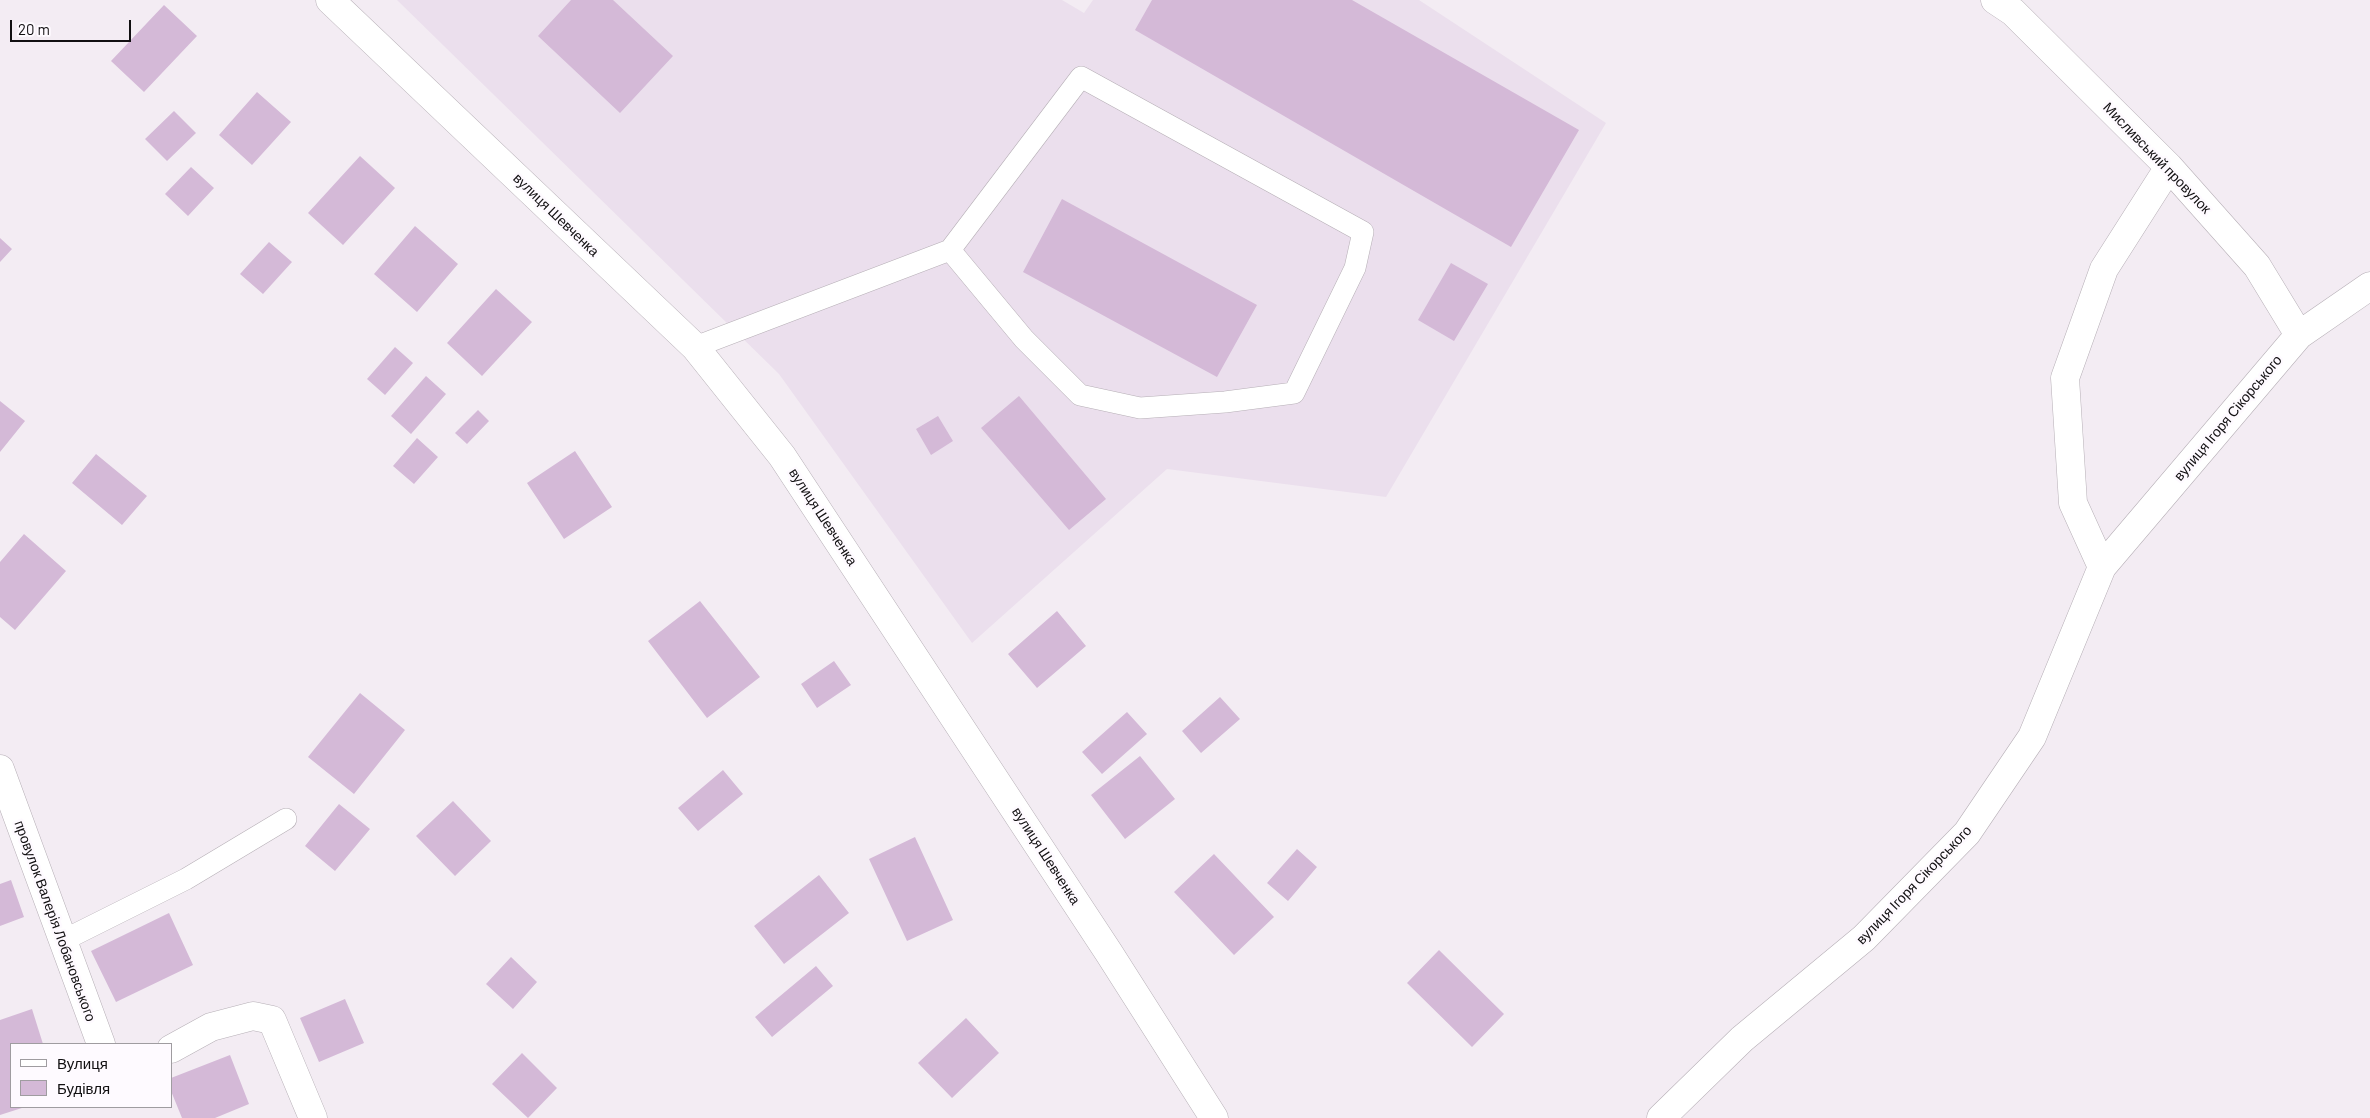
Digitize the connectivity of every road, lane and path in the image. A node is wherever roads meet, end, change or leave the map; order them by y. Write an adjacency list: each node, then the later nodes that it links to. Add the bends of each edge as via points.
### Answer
1 (330, 0): 7 (street, вулиця Шевченка)
2 (1994, 0): 3 (street, Мисливський провулок, via 2013,12)
3 (2169, 166): 6 (street, Мисливський провулок, via 2257,266); 8 (street, via 2104,270 2065,378 2073,503)
4 (950, 250): 4 (lane, via 1024,339 1080,395 1140,408 1294,393 1355,268 1363,232 1081,77); 7 (lane)
5 (2370, 286): 6 (street, вулиця Ігоря Сікорського)
6 (2300, 335): 8 (street, вулиця Ігоря Сікорського)
7 (695, 347): 15 (street, вулиця Шевченка, via 782,456 1110,953)
8 (2102, 567): 16 (street, вулиця Ігоря Сікорського, via 2032,736 1967,833 1864,938 1742,1039)
9 (0, 770): 11 (street, провулок Валерія Лобановського)
10 (286, 819): 11 (lane, via 186,879)
11 (62, 941): 12 (street, провулок Валерія Лобановського)
12 (101, 1043)
13 (172, 1048): 14 (street, via 211,1027 253,1016 272,1020)
14 (313, 1118)
15 (1214, 1118)
16 (1660, 1118)

